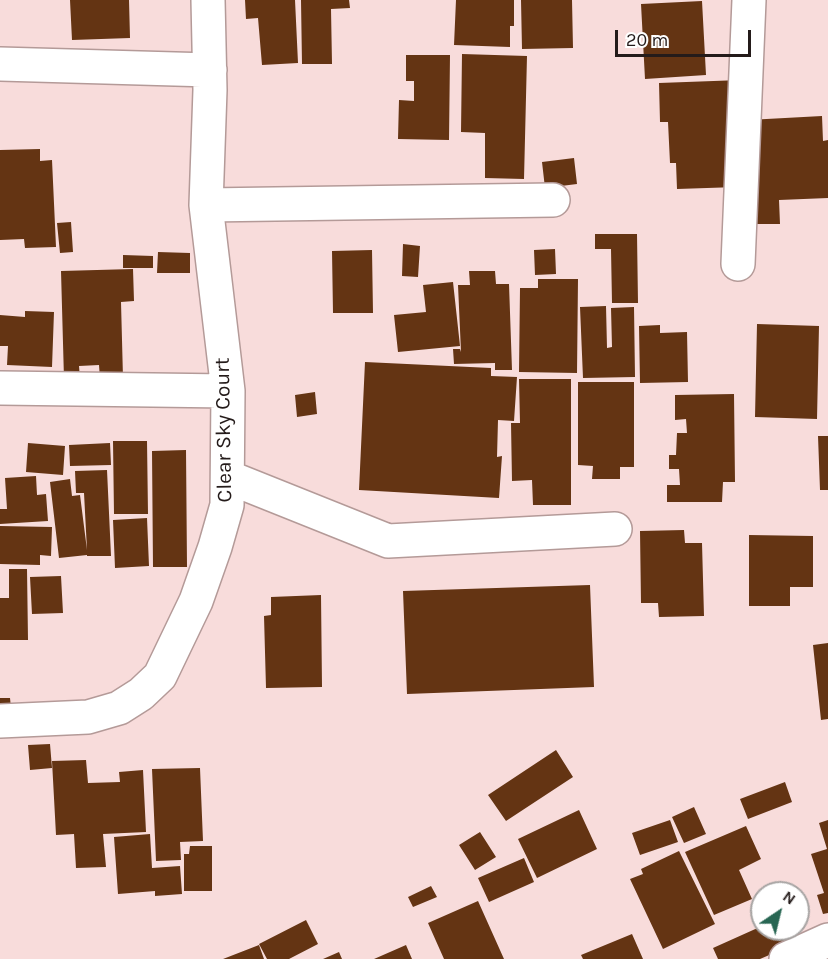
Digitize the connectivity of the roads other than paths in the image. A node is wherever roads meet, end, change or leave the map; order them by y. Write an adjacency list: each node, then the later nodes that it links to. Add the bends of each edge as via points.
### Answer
1 (208, 0): 4 (street, Clear Sky Court)
2 (749, 0): 7 (street)
3 (0, 64): 4 (street)
4 (210, 70): 6 (street, Clear Sky Court)
5 (553, 200): 6 (street)
6 (206, 205): 9 (street, Clear Sky Court)
7 (738, 264)
8 (0, 388): 9 (street)
9 (228, 391): 10 (street, Clear Sky Court)
10 (228, 477): 11 (street, via 388,541); 12 (street, Clear Sky Court, via 227,505 215,547 196,601 160,676 119,708 88,717)
11 (615, 529)
12 (0, 721)
13 (828, 940): 14 (street)
14 (786, 959)

